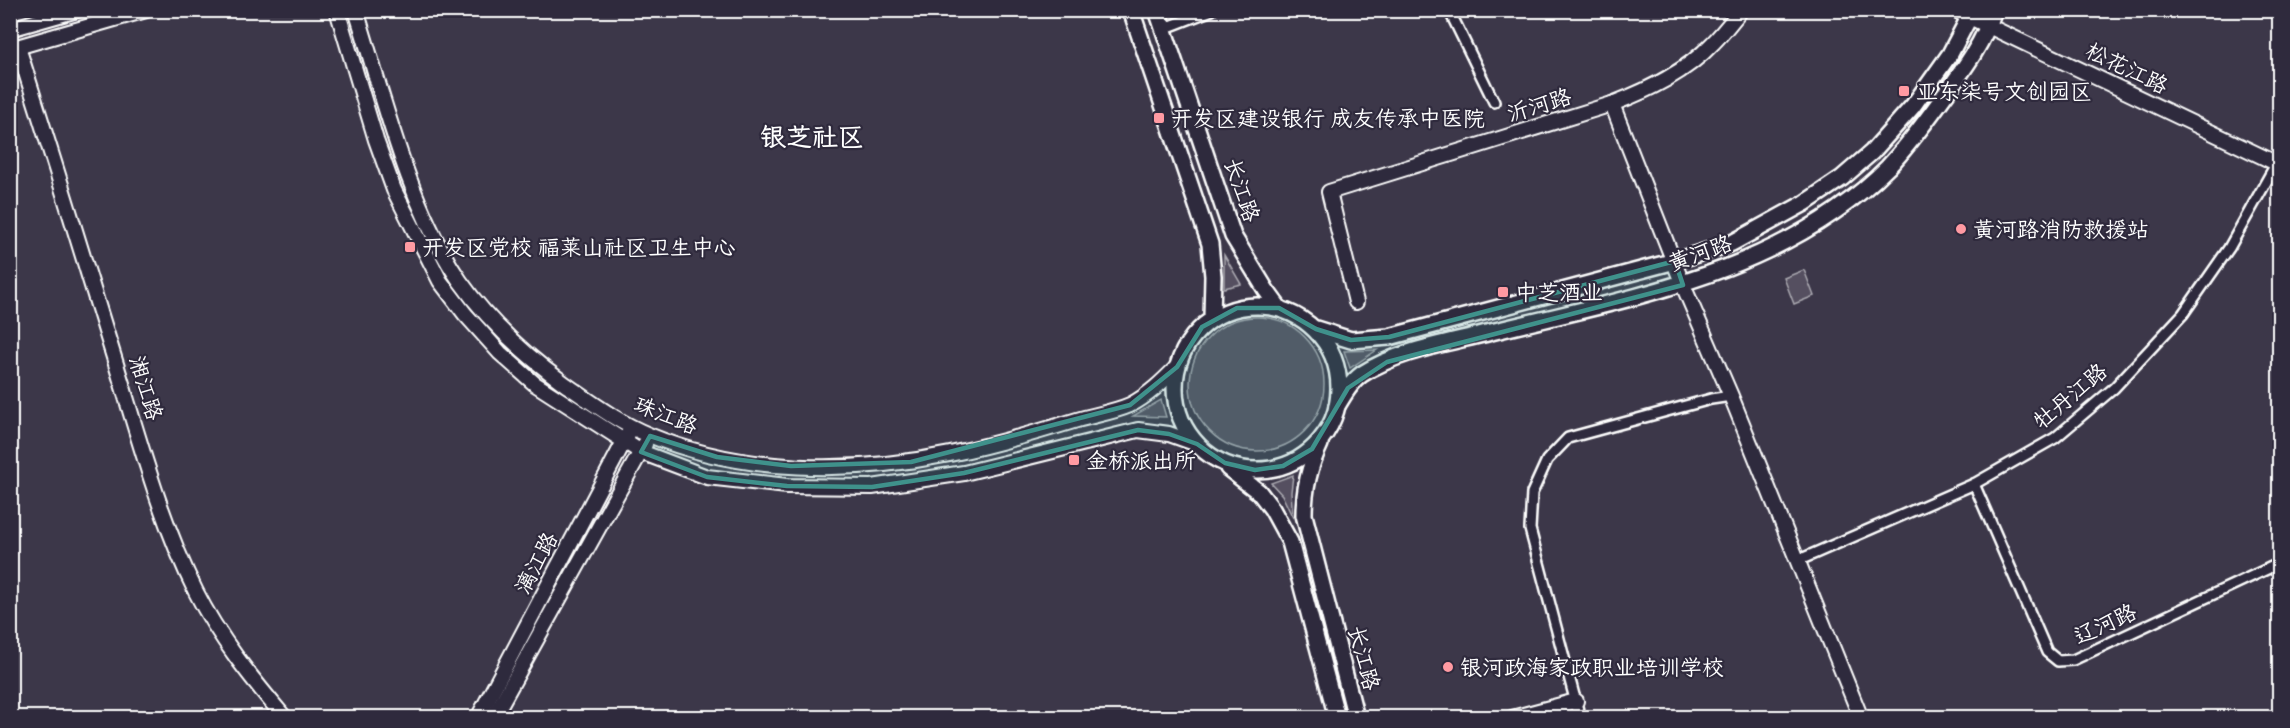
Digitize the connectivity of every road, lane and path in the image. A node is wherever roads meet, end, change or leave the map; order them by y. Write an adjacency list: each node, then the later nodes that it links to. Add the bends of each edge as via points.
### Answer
1 (77, 10): 13 (main road)
2 (146, 10): 15 (main road)
3 (337, 10): 31 (main road, via 394,190 440,281 465,314 518,369)
4 (356, 10): 28 (main road, 珠江路, via 416,193 460,280 507,336 538,365)
5 (1131, 10): 23 (main road, via 1210,244)
6 (1157, 10): 14 (main road, 长江路)
7 (1212, 10): 14 (street)
8 (1449, 10): 16 (street)
9 (1742, 10): 17 (main road, 沂河路, via 1712,45 1681,70)
10 (1956, 10): 11 (main road, 松花江路)
11 (1972, 14): 12 (main road, 松花江路); 19 (main road, 黄河路, via 1950,54 1913,106 1872,152 1842,178 1732,243)
12 (1992, 18): 18 (main road, 松花江路); 20 (main road, 黄河路, via 1930,116 1888,167 1856,195 1816,224 1738,265)
13 (10, 29)
14 (1163, 29): 22 (main road, 长江路, via 1233,236)
15 (14, 48): 39 (main road, 湘江路, via 173,540 223,639)
16 (1494, 102)
17 (1612, 104): 19 (main road); 21 (main road, 沂河路, via 1329,192)
18 (2278, 162): 35 (street, 牡丹江路, via 2229,248 2183,314 2114,388 2055,438)
19 (1675, 261): 20 (main road); 24 (main road, 黄河路, via 1389,337 1351,340)
20 (1683, 285): 26 (main road); 27 (main road, 黄河路, via 1415,352 1362,375)
21 (1356, 302)
22 (1279, 308): 23 (main road, via 1251,305); 24 (main road)
23 (1212, 318): 25 (main road, via 1191,338)
24 (1316, 329): 27 (main road, via 1336,363)
25 (1177, 367): 29 (main road, 珠江路, via 1130,405 982,447 911,462 791,466 717,457); 32 (main road, via 1176,403 1186,430)
26 (1731, 396): 36 (main road); 38 (street, via 1568,438 1547,460 1533,492 1530,529)
27 (1337, 406): 30 (main road)
28 (631, 427): 29 (main road, 珠江路); 31 (main road, 漓江路)
29 (650, 436): 33 (main road, 漓江路)
30 (1324, 436): 34 (main road, via 1312,449 1283,466 1255,470); 43 (main road, 长江路, via 1311,463 1304,515)
31 (624, 442): 33 (main road); 40 (main road, 漓江路)
32 (1197, 444): 33 (main road, via 1169,434 1138,430 964,473 872,488 787,486 707,477); 34 (main road)
33 (641, 452): 41 (main road, 漓江路)
34 (1219, 460): 42 (main road, 长江路, via 1258,492 1290,542)
35 (1974, 484): 36 (street, 牡丹江路); 37 (street, 辽河路, via 2047,652 2058,661 2073,660)
36 (1797, 561): 46 (main road)
37 (2280, 563)
38 (1576, 701): 44 (main road); 45 (street)
39 (285, 717)
40 (478, 717)
41 (493, 717)
42 (1337, 717)
43 (1356, 717)
44 (1512, 717)
45 (1580, 717)
46 (1861, 717)

